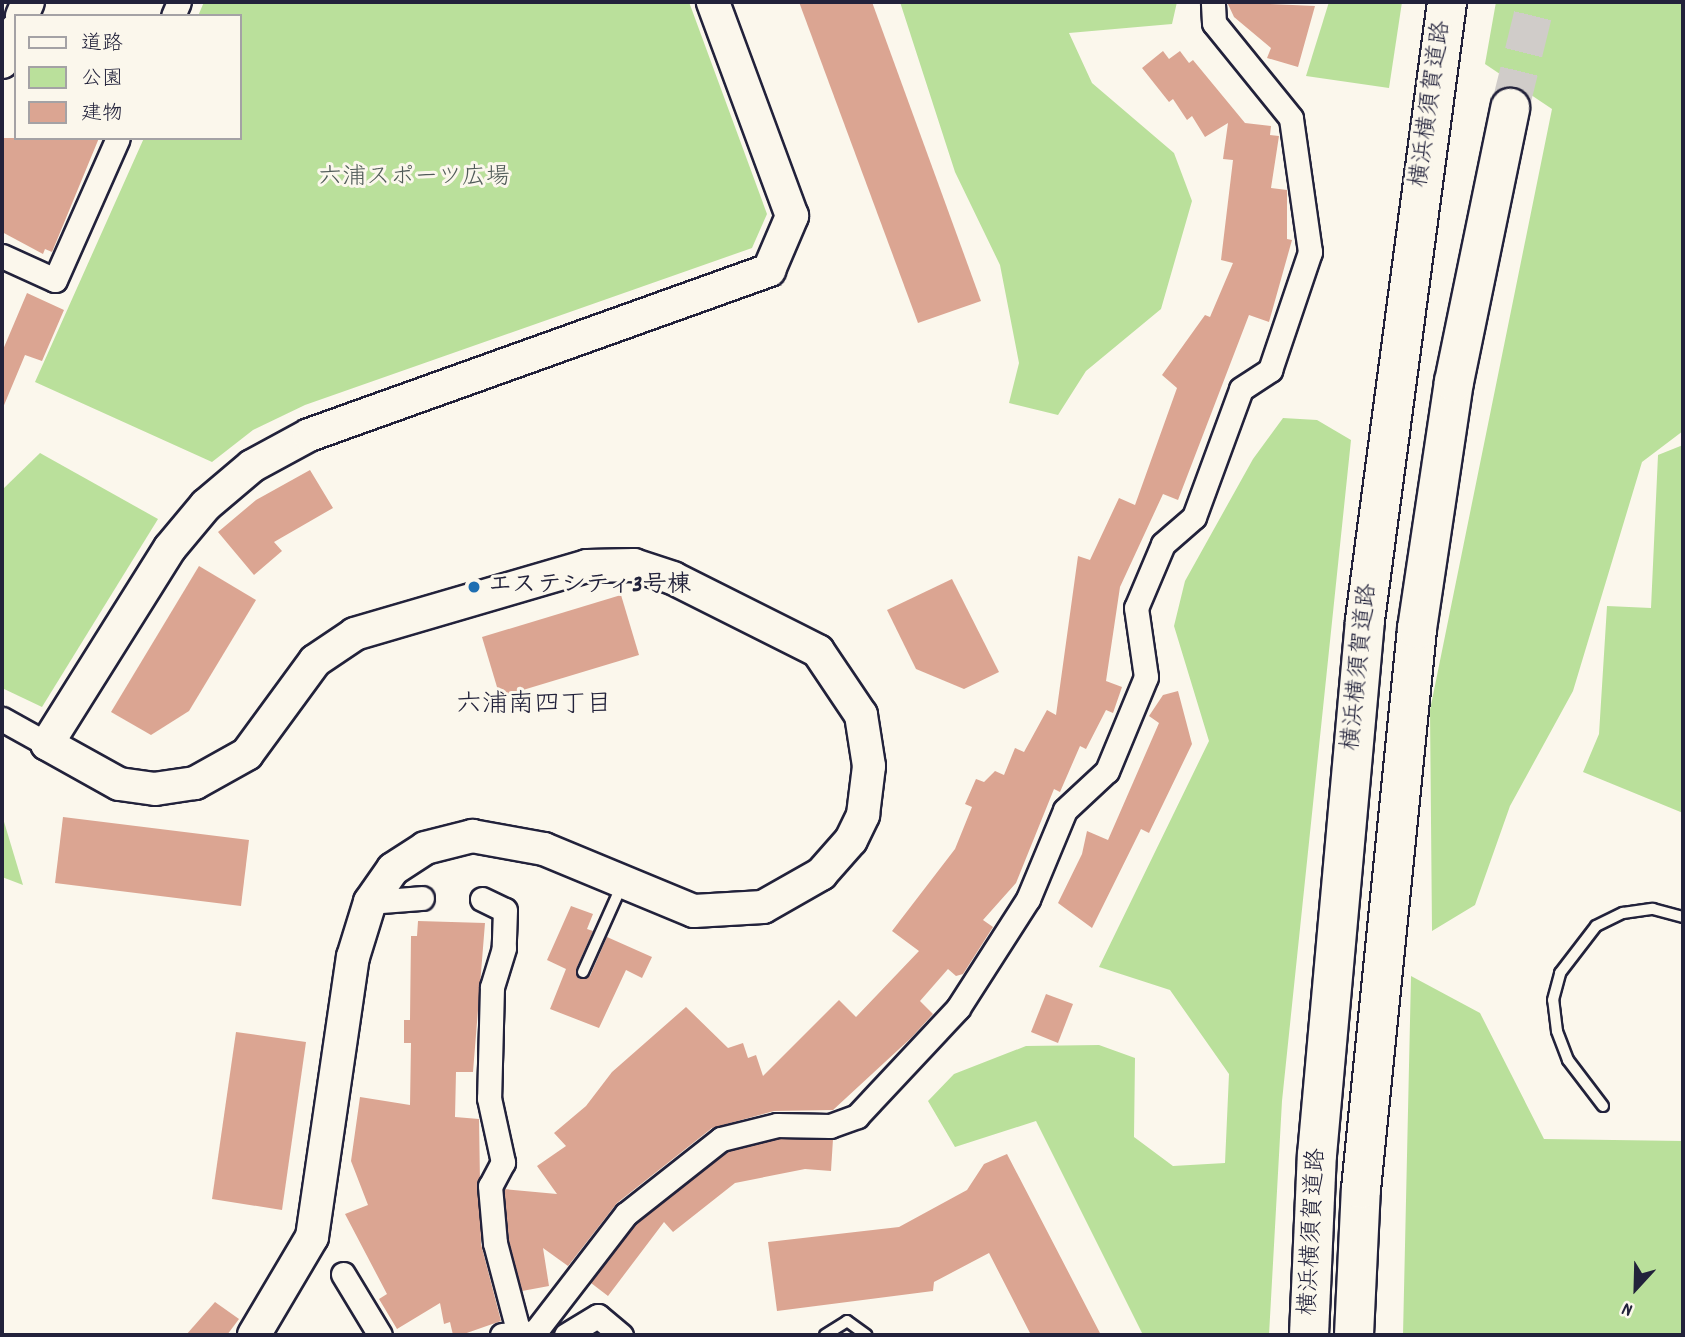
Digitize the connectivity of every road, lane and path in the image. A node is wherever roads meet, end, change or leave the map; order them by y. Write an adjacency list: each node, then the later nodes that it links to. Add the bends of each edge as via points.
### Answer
1 (713, 2): 10 (street, via 792,216 769,270 309,435 252,466 206,505 170,548)
2 (1213, 2): 19 (street, via 1214,23 1291,118 1310,252 1270,370 1241,389 1194,517 1163,544 1136,608 1146,677 1107,771 1065,810 1028,899 958,1008 857,1116 830,1126 777,1125 721,1139 626,1214)
3 (1447, 2): 26 (highway, 横浜横須賀道路, via 1365,620 1317,1155)
4 (14, 35): 5 (street)
5 (2, 62)
6 (1510, 108): 27 (highway, 横浜横須賀道路, via 1454,382 1417,629 1361,1189)
7 (117, 140): 8 (street, via 55,280)
8 (2, 256)
9 (2, 719): 10 (street)
10 (47, 744): 11 (street, via 119,784 155,789 195,783 247,754 315,661 355,634 587,566 634,565 673,578 818,651 861,715 869,766 863,816 851,841 821,874 763,906 694,911)
11 (624, 880): 14 (street, via 544,849 472,836 425,848 393,869); 16 (lane)
12 (422, 898): 14 (street)
13 (482, 899): 19 (street, via 505,910 504,948 492,988 489,1098 503,1162 490,1186 495,1243)
14 (370, 901): 20 (street, via 353,957 312,1237)
15 (1683, 917): 17 (lane, via 1653,909 1623,913 1596,926 1560,973 1553,1000 1557,1031 1568,1060)
16 (583, 972)
17 (1603, 1106)
18 (343, 1274): 21 (street)
19 (525, 1333)
20 (254, 1335)
21 (380, 1335)
22 (566, 1335): 23 (street, via 598,1316)
23 (621, 1335)
24 (825, 1335): 25 (lane, via 847,1321)
25 (866, 1335)
26 (1309, 1335)
27 (1354, 1335)

